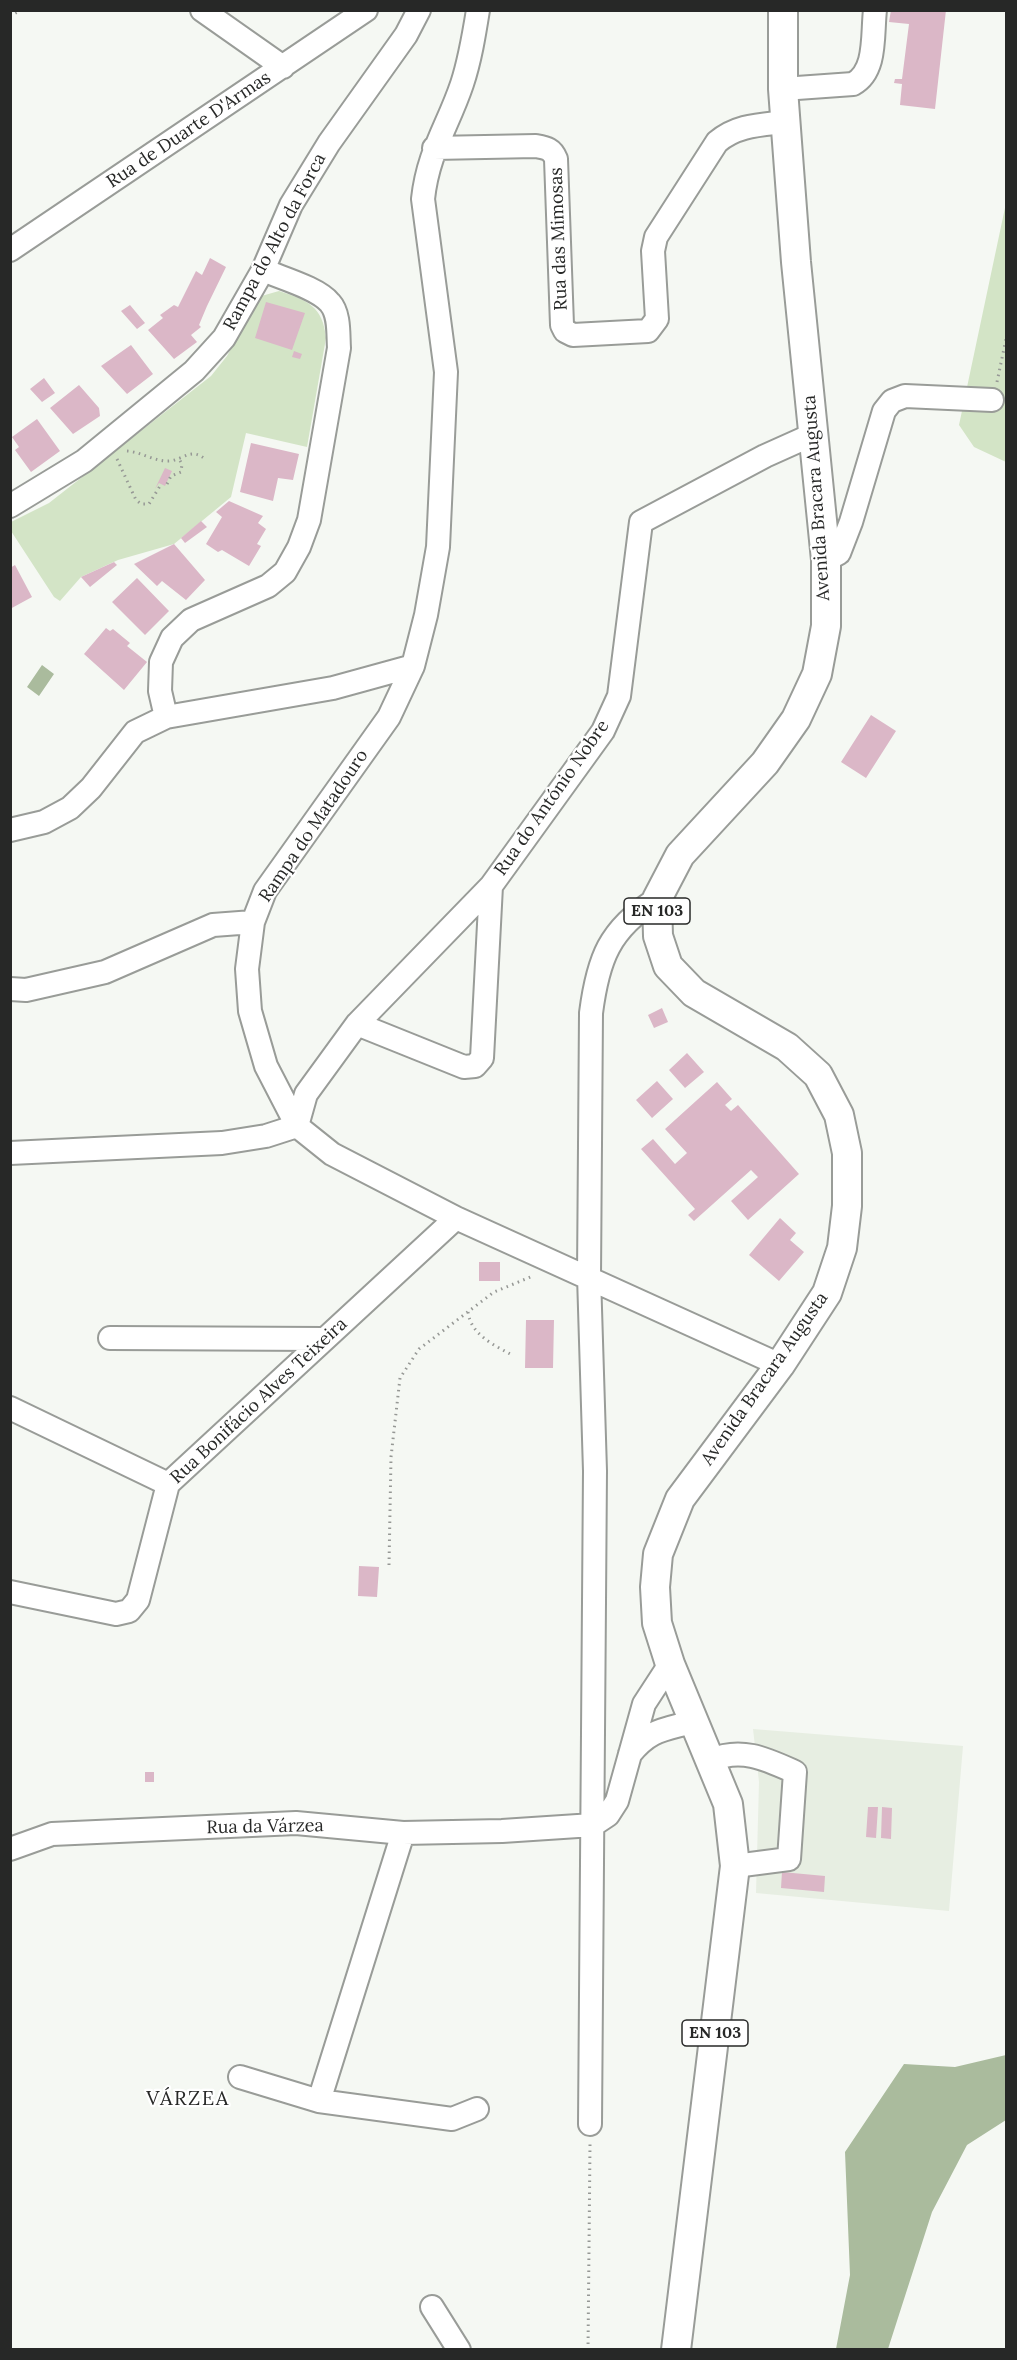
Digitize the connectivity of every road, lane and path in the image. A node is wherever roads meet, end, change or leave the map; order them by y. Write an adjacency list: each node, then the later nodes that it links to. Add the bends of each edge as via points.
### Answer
1 (21, 10): 8 (path)
2 (202, 10): 9 (street)
3 (366, 10): 9 (street, Rua de Duarte D'Armas)
4 (419, 10): 14 (street, Rampa do Alto da Forca, via 291,205)
5 (478, 10): 12 (street, Rampa do Matadouro, via 462,85)
6 (783, 10): 10 (main road, Avenida Bracara Augusta / EN 103)
7 (875, 10): 10 (street, via 869,69 863,79 853,84)
8 (10, 16)
9 (283, 67): 13 (street, Rua de Duarte D'Armas)
10 (783, 89): 11 (main road, Avenida Bracara Augusta / EN 103)
11 (785, 122): 12 (street, Rua das Mimosas, via 747,126 729,132 717,142 656,237 653,251 657,319 648,331 573,335 565,331 556,159 548,148); 17 (main road, Avenida Bracara Augusta / EN 103)
12 (434, 148): 25 (street, Rampa do Matadouro, via 423,199 446,372 445,408 438,547)
13 (10, 250)
14 (263, 270): 18 (street, Rampa do Alto da Forca, via 224,339); 26 (street, via 319,294 332,304 338,324 339,348 309,520 285,572 268,586 190,620 172,639 161,662 160,691)
15 (1006, 339): 16 (path)
16 (992, 400): 24 (street, via 905,396 892,401 884,411 847,532 838,553)
17 (814, 434): 24 (main road, Avenida Bracara Augusta / EN 103); 28 (street, Rua do António Nobre, via 641,522 619,696 603,731)
18 (114, 443): 19 (path, via 162,461); 22 (path, via 136,500 149,504); 23 (street, Rampa do Alto da Forca)
19 (179, 459): 20 (path, via 191,453); 21 (path, via 181,472 171,476)
20 (206, 460)
21 (167, 484)
22 (160, 486)
23 (10, 506)
24 (826, 560): 29 (main road, Avenida Bracara Augusta / EN 103, via 826,626 817,674 796,719 765,763 681,855)
25 (414, 666): 26 (street, via 333,688); 30 (street, Rampa do Matadouro, via 389,717 265,891)
26 (166, 717): 27 (street, via 135,732 70,808 44,822)
27 (10, 830)
28 (491, 886): 32 (street, Rua do António Nobre); 32 (street, via 482,1058 475,1066 464,1067)
29 (657, 899): 37 (street, via 617,930 607,946 594,988 590,1036); 42 (main road, Avenida Bracara Augusta / EN 103, via 658,936 668,966 694,993 787,1047 818,1075 839,1115 847,1153 842,1248 828,1293)
30 (253, 922): 31 (street, via 213,925 105,972 26,990); 33 (street, Rampa do Matadouro, via 247,969 250,1011 266,1066)
31 (10, 989)
32 (357, 1024): 33 (street, Rua do António Nobre, via 306,1094)
33 (297, 1126): 34 (street, via 222,1143); 35 (street, Rampa do Matadouro, via 332,1154)
34 (10, 1153)
35 (456, 1218): 37 (street, Rampa do Matadouro); 40 (street, Rua Bonifácio Alves Teixeira)
36 (541, 1276): 38 (path, via 529,1276 494,1292)
37 (589, 1276): 42 (street, Rampa do Matadouro); 51 (street, via 595,1471)
38 (468, 1312): 41 (path, via 470,1323 485,1340); 45 (path, via 419,1349 400,1378 391,1457)
39 (110, 1338): 40 (street)
40 (324, 1339): 44 (street, Rua Bonifácio Alves Teixeira)
41 (512, 1355)
42 (780, 1365): 47 (main road, Avenida Bracara Augusta / EN 103, via 681,1499 668,1525 658,1554 655,1587 657,1623)
43 (10, 1408): 44 (street)
44 (168, 1484): 46 (street, Rua Bonifácio Alves Teixeira, via 138,1600 129,1611 116,1614)
45 (389, 1565)
46 (10, 1592)
47 (670, 1664): 48 (main road, Avenida Bracara Augusta / EN 103); 49 (street, via 644,1704)
48 (695, 1721): 49 (street, via 657,1731 644,1738); 50 (main road, EN 103)
49 (630, 1754): 51 (street, via 617,1802 608,1815)
50 (711, 1760): 54 (main road, EN 103, via 728,1804); 54 (street, via 725,1755 757,1755 795,1772 789,1859)
51 (593, 1825): 52 (street, Rua da Várzea); 58 (street)
52 (403, 1833): 53 (street, Rua da Várzea, via 296,1823 52,1834); 56 (street)
53 (10, 1849)
54 (735, 1866): 62 (main road, EN 103)
55 (240, 2077): 56 (street)
56 (319, 2101): 57 (street, via 452,2119)
57 (477, 2109)
58 (590, 2124): 61 (path)
59 (432, 2307): 60 (street)
60 (459, 2349)
61 (588, 2349)
62 (676, 2349)

